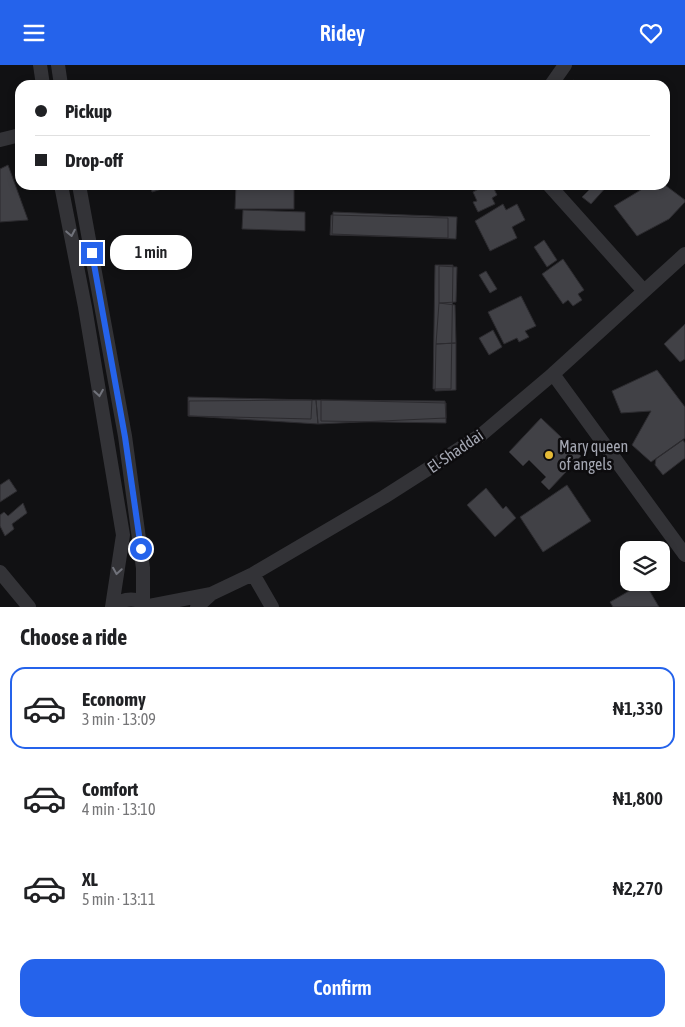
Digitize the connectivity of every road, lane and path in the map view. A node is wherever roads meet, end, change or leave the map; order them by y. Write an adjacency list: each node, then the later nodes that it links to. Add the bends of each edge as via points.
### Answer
1 (40, 65): 4 (street)
2 (58, 65): 5 (street)
3 (565, 65): 6 (street)
4 (42, 80)
5 (60, 80)
6 (554, 80)
7 (15, 136): 8 (street)
8 (0, 140)
9 (62, 190): 15 (street, one-way to 15)
10 (80, 190): 14 (street)
11 (553, 190): 13 (street)
12 (685, 254): 13 (street, El-Shaddai)
13 (644, 291): 16 (street, El-Shaddai)
14 (101, 305): 15 (street); 21 (street, via 126,446)
15 (85, 307): 23 (street, one-way to 23, via 123,535)
16 (553, 374): 17 (street); 19 (street, El-Shaddai, via 481,435)
17 (685, 555)
18 (0, 572): 22 (street)
19 (253, 574): 20 (street, El-Shaddai); 25 (street)
20 (211, 594): 21 (street); 24 (street, El-Shaddai)
21 (147, 605): 23 (street, via 130,599)
22 (29, 607)
23 (112, 607)
24 (197, 607)
25 (272, 607)

